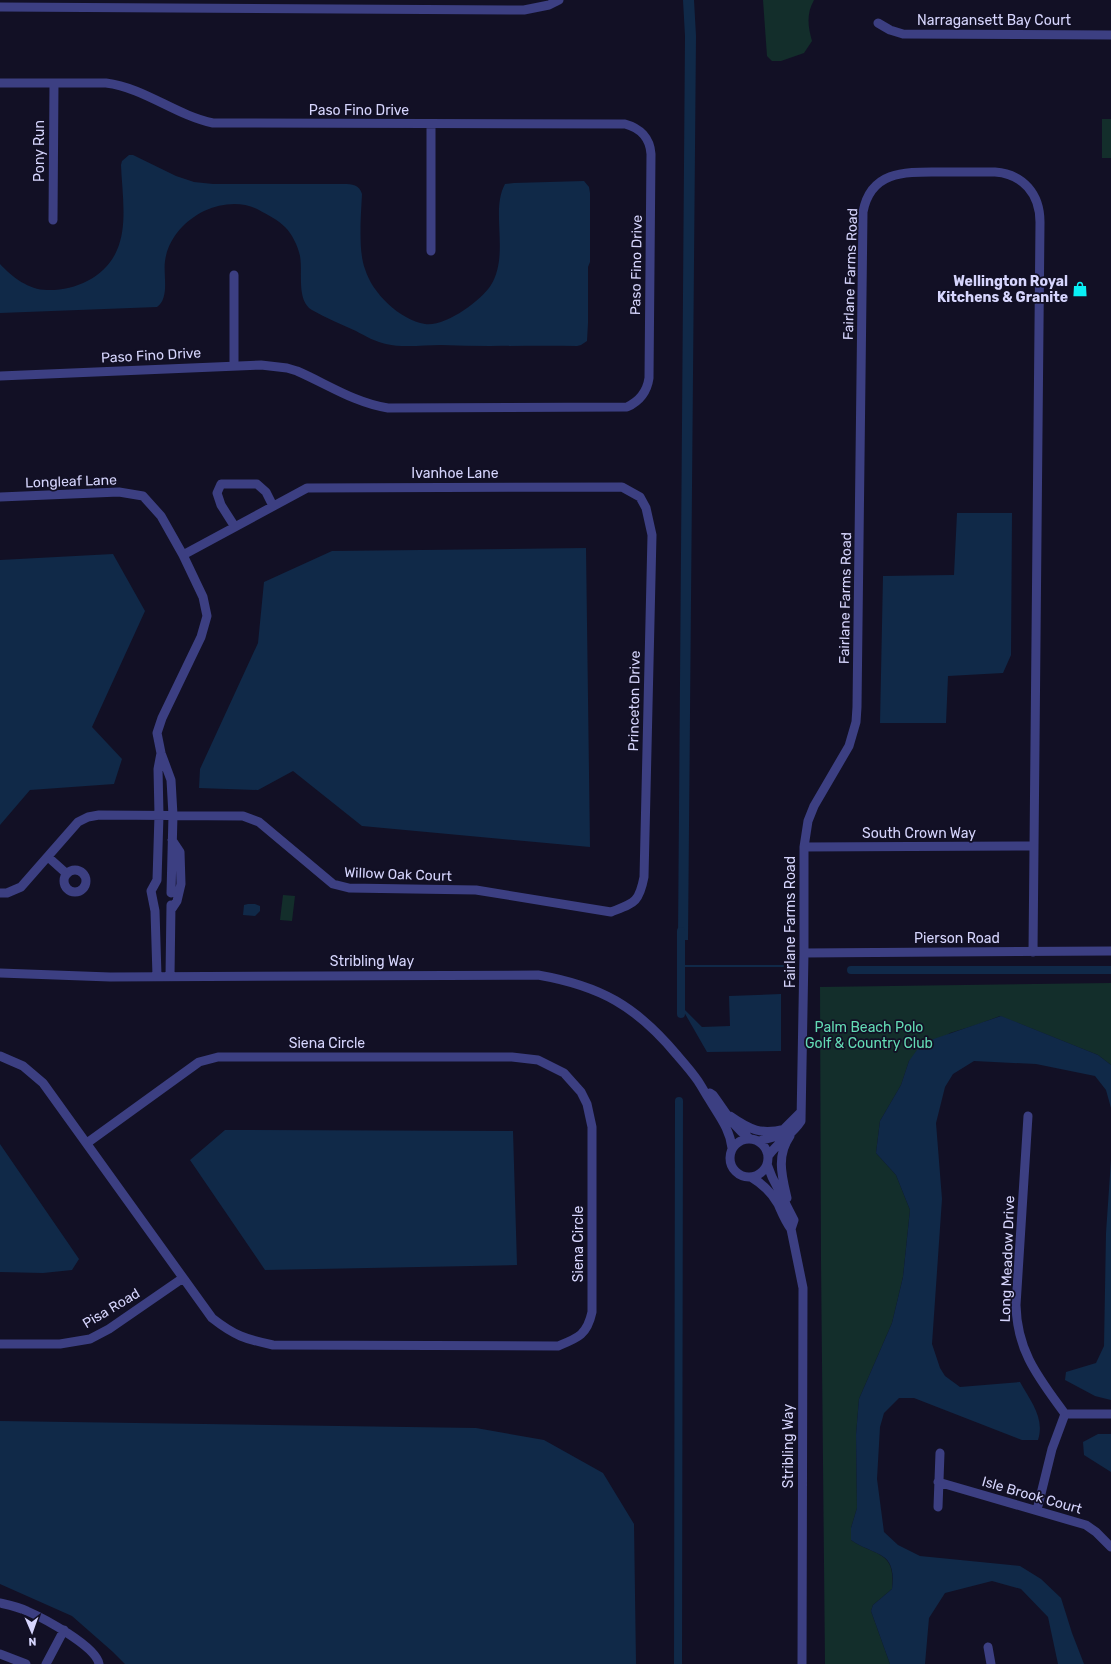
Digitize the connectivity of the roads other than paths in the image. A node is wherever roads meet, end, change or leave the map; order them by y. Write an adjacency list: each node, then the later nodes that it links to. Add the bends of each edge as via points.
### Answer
1 (559, 0): 4 (street, via 549,5 524,10)
2 (12, 4): 3 (street); 5 (street)
3 (216, 4): 4 (street)
4 (420, 4)
5 (0, 7)
6 (878, 23): 7 (street, Narragansett Bay Court, via 903,34)
7 (1111, 35)
8 (0, 83): 9 (street, Paso Fino Drive)
9 (54, 83): 10 (street, Paso Fino Drive, via 118,84 189,116 213,123); 11 (street, Pony Run)
10 (431, 124): 12 (street); 14 (street, Paso Fino Drive, via 620,124 630,125 644,134 650,149 651,162 649,378 641,398 622,408 388,408 357,400 287,368 261,365)
11 (53, 220)
12 (431, 251)
13 (234, 275): 14 (street)
14 (234, 366): 15 (street, Paso Fino Drive)
15 (0, 376)
16 (0, 497): 20 (street, Longleaf Lane, via 119,492 144,496 161,516)
17 (640, 497): 18 (street, Ivanhoe Lane, via 622,487 307,488); 34 (street, Princeton Drive, via 646,508 652,535 644,877 641,893)
18 (273, 506): 19 (street, Ivanhoe Lane); 19 (street, via 266,492 257,484 221,484 217,493 221,505)
19 (235, 527): 20 (street, Ivanhoe Lane)
20 (183, 555): 21 (street, Longleaf Lane, via 202,597 207,616 201,637 162,718 157,733)
21 (161, 752): 22 (street, via 158,769); 23 (street, via 171,780)
22 (159, 815): 23 (street, Willow Oak Court); 27 (street, Willow Oak Court, via 88,817 78,822); 29 (street)
23 (173, 815): 24 (street); 34 (street, Willow Oak Court, via 243,816 259,822 333,884 349,888 476,890 611,912)
24 (172, 839): 30 (street); 31 (street, via 180,852)
25 (1034, 846): 26 (street, South Crown Way); 26 (street, Fairlane Farms Road, via 1039,207 1025,184 1006,174 907,172 891,176 877,185 868,196 863,212 858,707 849,746 814,806 808,821); 36 (street, Fairlane Farms Road)
26 (804, 847): 37 (street, Fairlane Farms Road)
27 (48, 857): 28 (street); 32 (street, Willow Oak Court, via 21,886)
28 (67, 874)
29 (155, 883): 30 (street); 39 (street, via 151,891 155,911)
30 (170, 883): 31 (street); 33 (street)
31 (181, 884): 33 (street, via 177,901)
32 (0, 893)
33 (171, 902): 40 (street)
34 (632, 904)
35 (1111, 951): 36 (street, Pierson Road)
36 (1033, 952): 37 (street, Pierson Road)
37 (804, 953): 45 (street, Fairlane Farms Road, via 802,1106)
38 (0, 973): 39 (street, Stribling Way)
39 (157, 976): 40 (street, Stribling Way)
40 (170, 976): 42 (street, Stribling Way, via 538,975 564,980 616,1000 638,1015 660,1034)
41 (0, 1056): 47 (street, Siena Circle, via 23,1066 43,1083)
42 (702, 1088): 43 (street, Stribling Way, via 713,1095); 48 (street, Stribling Way, via 726,1126)
43 (726, 1113): 45 (street, via 755,1130); 46 (street, Stribling Way, via 738,1130)
44 (1028, 1116): 55 (street, Long Meadow Drive, via 1016,1305 1017,1326 1031,1366)
45 (788, 1131): 46 (street, Fairlane Farms Road, via 774,1137); 49 (street, Fairlane Farms Road); 51 (street, via 780,1167)
46 (754, 1139): 48 (street, via 738,1141); 49 (street, via 767,1149)
47 (87, 1143): 53 (street, Siena Circle); 53 (street, Siena Circle, via 199,1062 218,1057 512,1057 538,1060 564,1073 581,1092 587,1104 592,1127 592,1312 589,1325 576,1339 558,1346 273,1345 231,1333 212,1318)
48 (732, 1148): 50 (street, via 732,1166 738,1174)
49 (768, 1160): 50 (street, via 760,1174); 51 (street, Stribling Way, via 772,1177)
50 (751, 1177): 52 (street, Stribling Way, via 766,1186)
51 (791, 1215): 52 (street, Stribling Way, via 794,1220)
52 (791, 1229): 69 (street, Stribling Way, via 803,1288)
53 (183, 1278): 54 (street, Pisa Road, via 109,1329 90,1339 60,1344)
54 (0, 1344)
55 (1066, 1414): 56 (street); 60 (street, via 1052,1449)
56 (1111, 1414)
57 (940, 1453): 58 (street)
58 (938, 1482): 59 (street); 60 (street, Isle Brook Court)
59 (938, 1507)
60 (1037, 1510): 61 (street, Isle Brook Court, via 1086,1525)
61 (1111, 1547)
62 (0, 1603): 63 (street, via 26,1610)
63 (64, 1630): 67 (street); 68 (street, via 94,1654)
64 (988, 1647): 70 (street)
65 (0, 1654): 66 (street)
66 (26, 1664)
67 (46, 1664)
68 (99, 1664)
69 (802, 1664)
70 (991, 1664)

